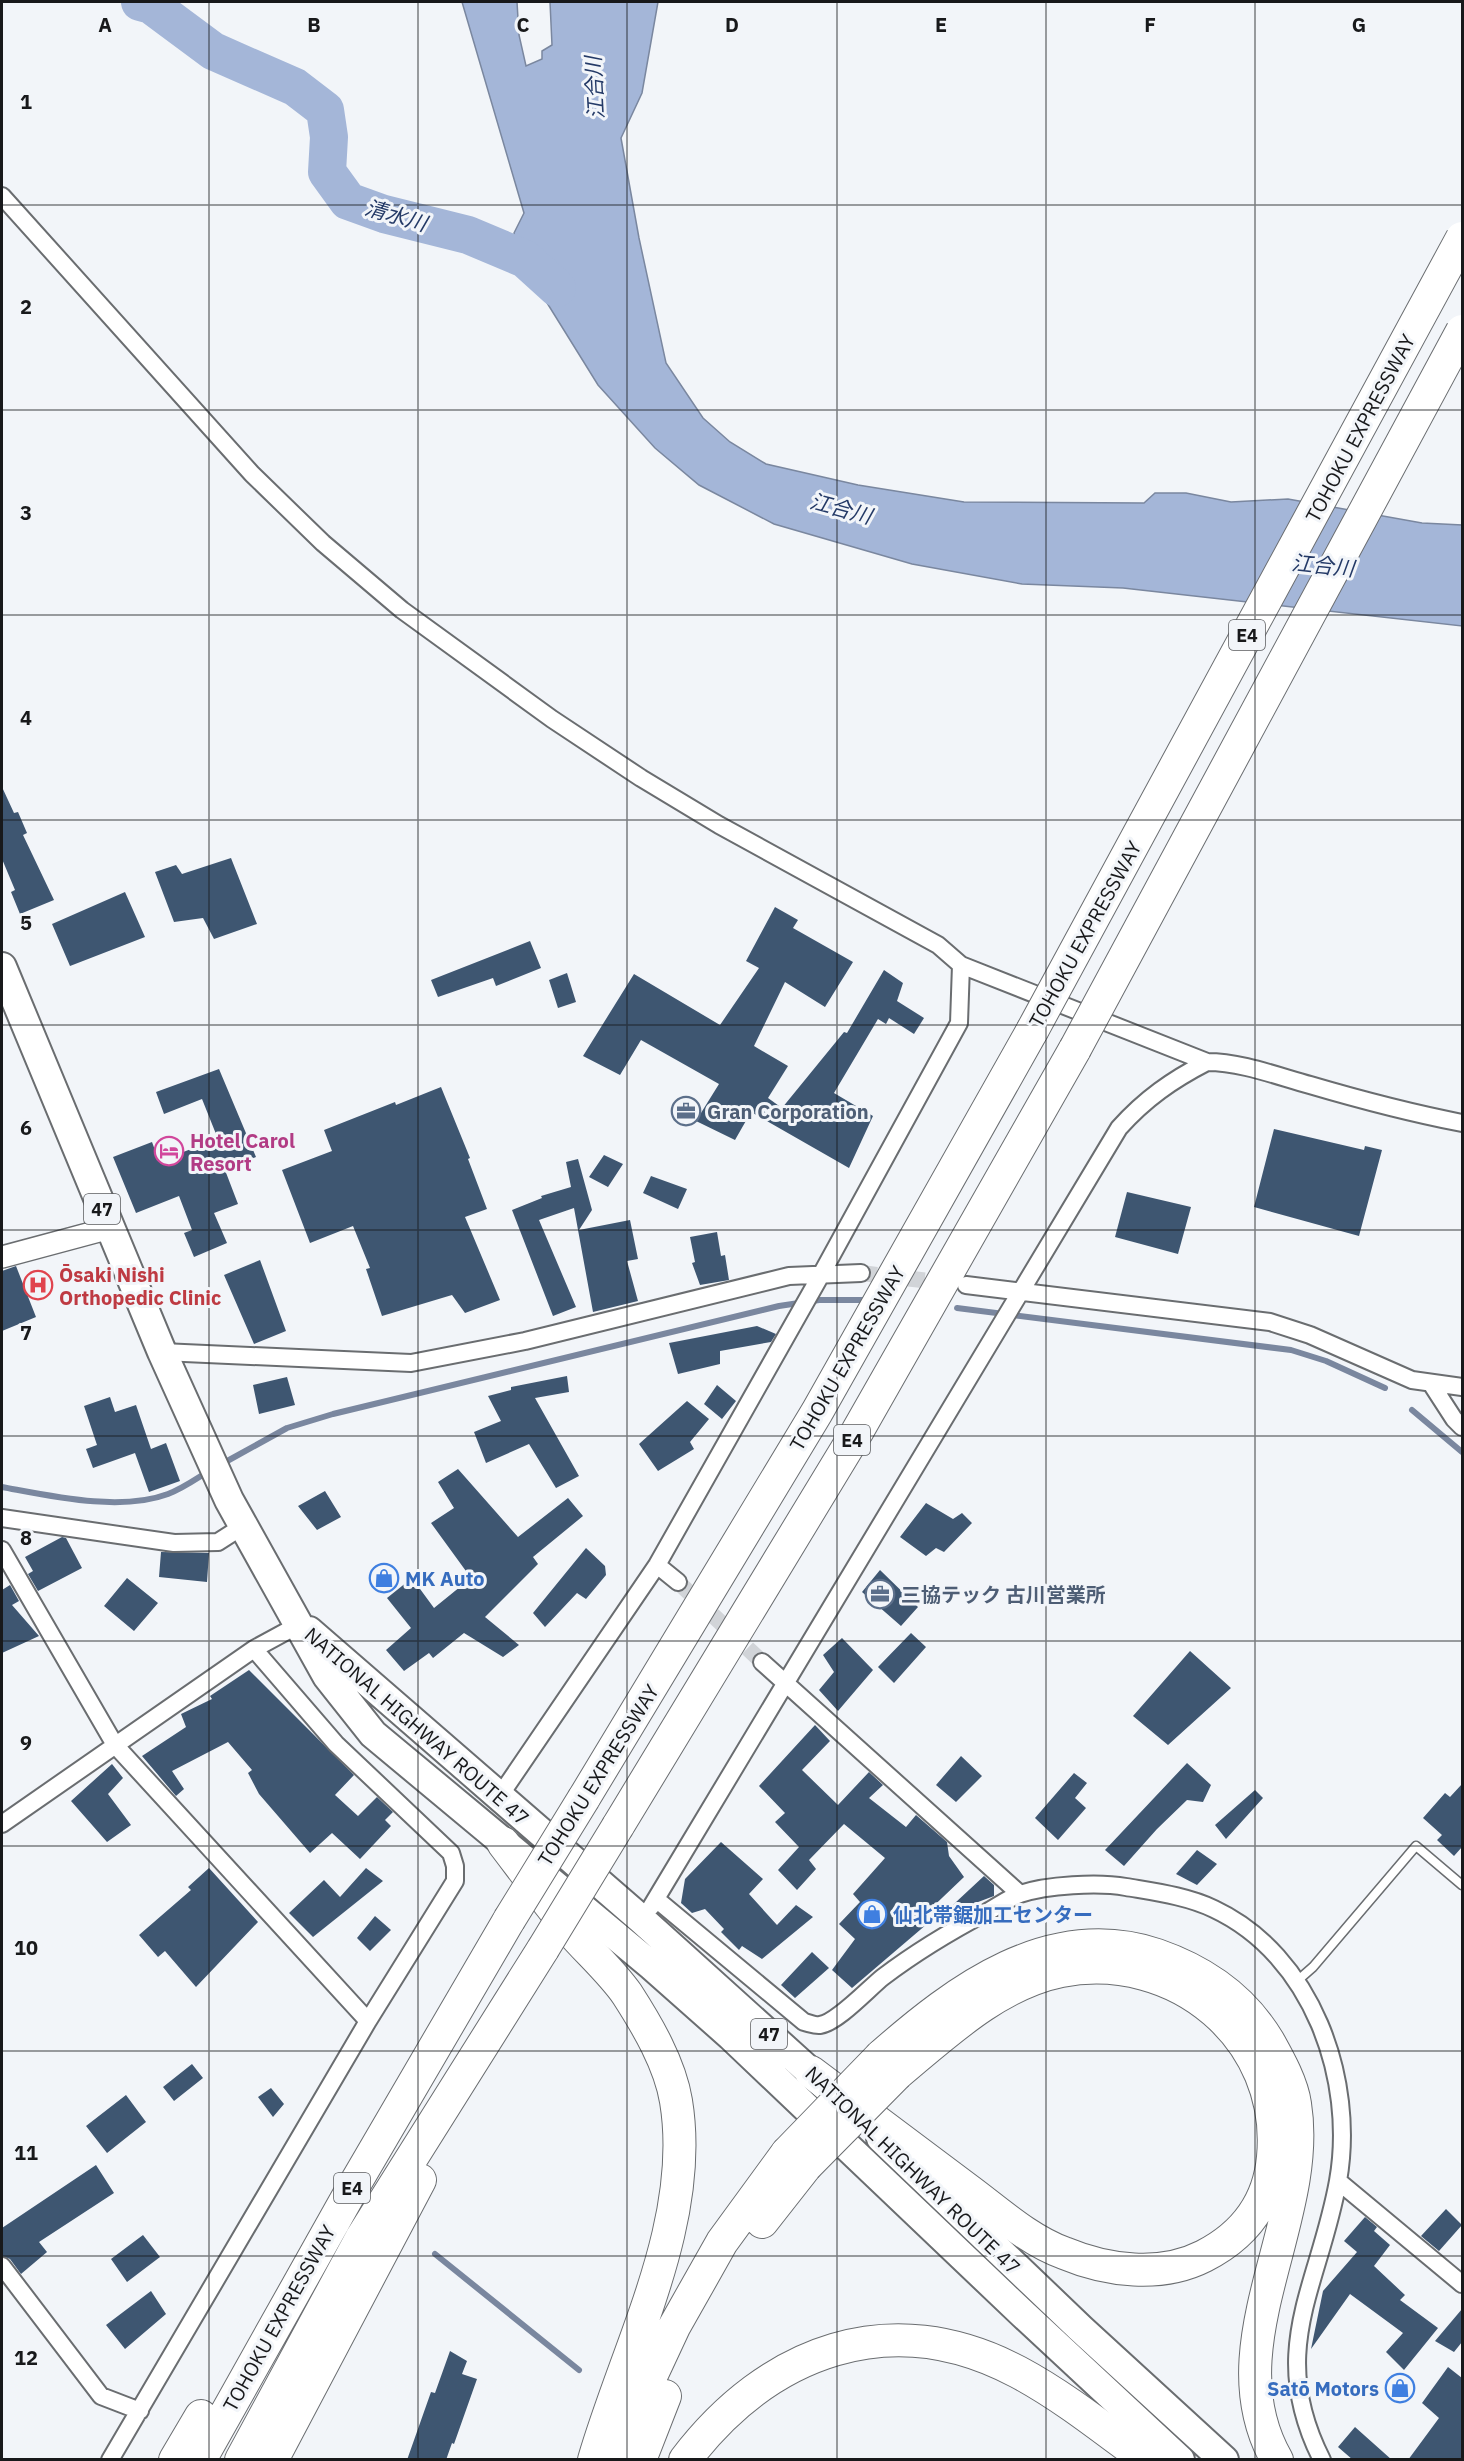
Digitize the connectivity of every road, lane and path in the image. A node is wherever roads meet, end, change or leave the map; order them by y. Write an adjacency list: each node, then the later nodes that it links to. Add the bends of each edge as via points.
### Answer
1 (2, 196): 4 (street, via 252,474 323,543 402,610 641,778 938,945)
2 (1462, 238): 41 (highway, TOHOKU EXPRESSWAY / E4, bridge, via 1032,1031 817,1412 509,1920)
3 (1462, 331): 34 (highway, TOHOKU EXPRESSWAY / E4, bridge, via 1076,1049 851,1442)
4 (961, 965): 6 (street); 10 (street, via 959,1023)
5 (2, 967): 8 (highway, NATIONAL HIGHWAY ROUTE 47 / 47)
6 (1207, 1062): 7 (street, via 1232,1064 1404,1112); 13 (street, via 1174,1079 1143,1102 1119,1128)
7 (1462, 1123)
8 (110, 1228): 9 (street); 14 (highway, NATIONAL HIGHWAY ROUTE 47 / 47)
9 (2, 1257)
10 (822, 1273): 11 (street); 14 (street, via 789,1276 525,1341 411,1363); 21 (street)
11 (861, 1273)
12 (966, 1285): 13 (street)
13 (1018, 1292): 15 (street, via 1270,1322); 26 (street)
14 (162, 1352): 19 (highway, NATIONAL HIGHWAY ROUTE 47 / 47)
15 (1432, 1385): 16 (street); 17 (street)
16 (1462, 1387)
17 (1462, 1427)
18 (2, 1518): 19 (street, via 174,1543 218,1542)
19 (243, 1526): 23 (highway, NATIONAL HIGHWAY ROUTE 47 / 47)
20 (2, 1550): 27 (street)
21 (657, 1565): 22 (street); 28 (street)
22 (678, 1582)
23 (300, 1624): 24 (street); 28 (highway, NATIONAL HIGHWAY ROUTE 47 / 47); 30 (highway, NATIONAL HIGHWAY ROUTE 47 / 47, via 327,1676 373,1734)
24 (254, 1648): 27 (street); 36 (street, via 336,1744 451,1853 455,1866 455,1881)
25 (762, 1662): 26 (street)
26 (787, 1685): 32 (street); 33 (street)
27 (115, 1745): 29 (street); 36 (street)
28 (499, 1797): 33 (highway, NATIONAL HIGHWAY ROUTE 47 / 47)
29 (2, 1824)
30 (503, 1843): 50 (highway, via 570,1930 626,1993 662,2061 676,2099 679,2167 673,2207 652,2292); 55 (highway, NATIONAL HIGHWAY ROUTE 47 / 47, via 731,2036)
31 (1462, 1885): 35 (lane, via 1416,1846)
32 (1020, 1894): 33 (street, via 948,1932 820,2025 804,2022); 35 (street, via 1066,1886 1119,1886 1214,1909 1260,1939)
33 (649, 1910): 38 (highway, NATIONAL HIGHWAY ROUTE 47 / 47)
34 (543, 1949): 48 (highway, TOHOKU EXPRESSWAY / E4, via 362,2237); 49 (highway)
35 (1297, 1981): 40 (street, via 1336,2072 1342,2127)
36 (368, 2021): 44 (street)
37 (889, 2065): 38 (highway, via 995,1998 1060,1971 1130,1970 1168,1981 1202,2001 1231,2028 1251,2052 1264,2081 1273,2112 1272,2173 1261,2207 1219,2249 1192,2262 1137,2270 1100,2265 1062,2253 1017,2226); 39 (highway, bridge); 57 (highway, via 913,2028 983,1978 1019,1961 1078,1946 1112,1946 1181,1963 1210,1979 1240,2003 1274,2050 1295,2103 1297,2148 1291,2202 1266,2300 1256,2360 1262,2424)
38 (811, 2072): 56 (highway, NATIONAL HIGHWAY ROUTE 47 / 47)
39 (797, 2160): 51 (highway, via 722,2242 674,2326); 52 (highway, via 703,2315)
40 (1338, 2181): 43 (street); 58 (street, via 1301,2318 1297,2360 1299,2400)
41 (356, 2182): 46 (highway, via 261,2313); 47 (highway, TOHOKU EXPRESSWAY / E4)
42 (2, 2266): 44 (street, via 101,2396)
43 (1462, 2284)
44 (140, 2411): 45 (street)
45 (110, 2460)
46 (175, 2460)
47 (200, 2460)
48 (241, 2460)
49 (272, 2460)
50 (594, 2460)
51 (612, 2460)
52 (640, 2460)
53 (685, 2460): 54 (highway, via 733,2405 800,2361 866,2342 902,2341 940,2344 1017,2371)
54 (1146, 2460)
55 (1180, 2460)
56 (1224, 2460)
57 (1277, 2460)
58 (1322, 2460)

